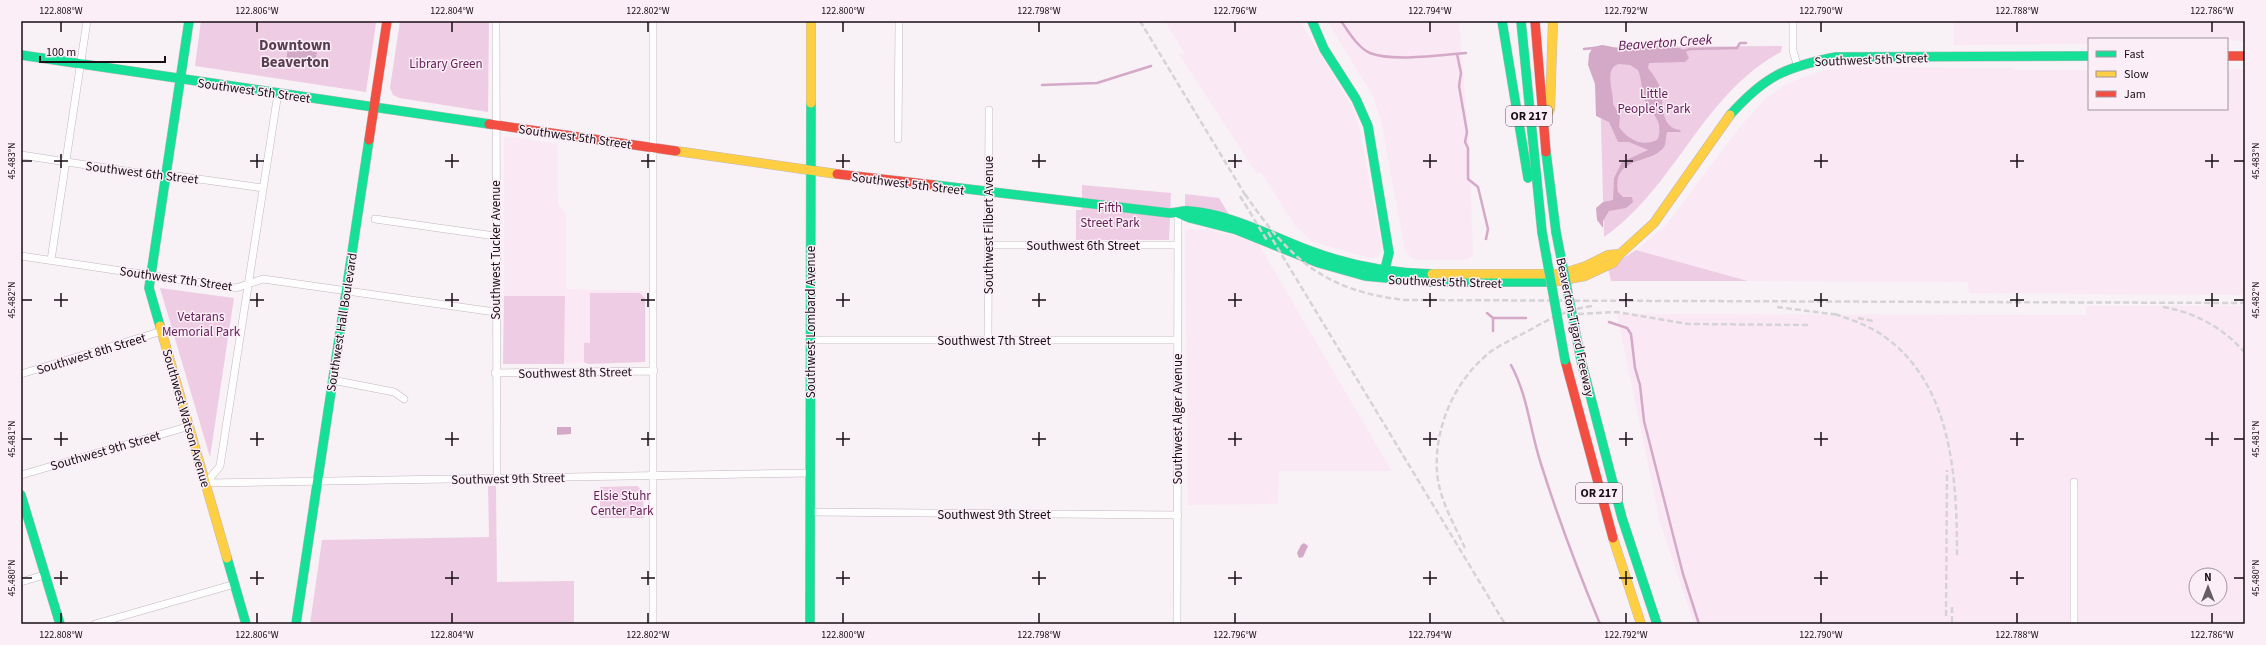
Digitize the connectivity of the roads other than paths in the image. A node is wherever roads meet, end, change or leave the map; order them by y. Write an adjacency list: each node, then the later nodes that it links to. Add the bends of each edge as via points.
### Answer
1 (87, 21): 18 (street)
2 (189, 21): 20 (main road, Southwest Watson Avenue)
3 (387, 21): 22 (main road, Southwest Hall Boulevard)
4 (496, 21): 24 (street, Southwest Tucker Avenue)
5 (653, 21): 27 (street)
6 (811, 21): 30 (main road, Southwest Lombard Avenue)
7 (899, 21): 26 (street)
8 (1312, 21): 43 (main road, via 1322,45 1361,107 1368,126 1389,253)
9 (1502, 21): 34 (main road, via 1530,188)
10 (1521, 21): 34 (main road, Beaverton-Tigard Freeway / OR 217)
11 (1535, 21): 25 (main road, Beaverton-Tigard Freeway / OR 217)
12 (1553, 21): 25 (main road, via 1550,109)
13 (1793, 21): 19 (street, via 1793,51)
14 (21, 56): 18 (main road, Southwest 5th Street)
15 (2088, 56): 19 (main road, Southwest 5th Street, via 1836,57)
16 (2228, 56): 17 (main road)
17 (2245, 56)
18 (80, 64): 20 (main road, Southwest 5th Street); 29 (street)
19 (1797, 64): 43 (main road, Southwest 5th Street, via 1766,80 1736,106 1654,222 1639,239 1619,254 1613,263 1589,274 1550,282 1424,283)
20 (180, 80): 21 (main road, Southwest 5th Street); 31 (main road, Southwest Watson Avenue)
21 (278, 93): 22 (main road, Southwest 5th Street); 32 (street)
22 (373, 107): 24 (main road, Southwest 5th Street); 45 (main road, Southwest Hall Boulevard)
23 (989, 110): 33 (street, Southwest Filbert Avenue)
24 (495, 124): 27 (main road, Southwest 5th Street); 37 (street, Southwest Tucker Avenue)
25 (1543, 124): 78 (main road, Beaverton-Tigard Freeway / OR 217, bridge, via 1556,232 1581,360 1620,511)
26 (898, 139)
27 (653, 147): 30 (main road, Southwest 5th Street); 51 (street)
28 (21, 155): 29 (street, Southwest 6th Street)
29 (66, 162): 31 (street, Southwest 6th Street); 41 (street)
30 (811, 171): 33 (main road, Southwest 5th Street); 48 (main road, Southwest Lombard Avenue)
31 (165, 177): 32 (street, Southwest 6th Street, via 177,176); 42 (main road, Southwest Watson Avenue)
32 (263, 188): 44 (street)
33 (988, 193): 35 (main road, Southwest 5th Street); 38 (street, Southwest Filbert Avenue)
34 (1538, 210): 77 (main road, Beaverton-Tigard Freeway / OR 217, bridge, via 1565,360 1585,441 1607,521)
35 (1178, 213): 39 (street, Southwest Alger Avenue); 43 (main road, Southwest 5th Street, via 1184,217 1220,224 1255,236 1327,266)
36 (375, 219): 37 (street)
37 (495, 236): 46 (street, Southwest Tucker Avenue)
38 (988, 245): 39 (street, Southwest 6th Street); 49 (street, Southwest Filbert Avenue)
39 (1178, 246): 50 (street, Southwest Alger Avenue)
40 (21, 256): 41 (street, Southwest 7th Street)
41 (51, 260): 42 (street, Southwest 7th Street)
42 (150, 275): 44 (street, Southwest 7th Street, via 236,288); 47 (main road, Southwest Watson Avenue, via 149,288)
43 (1384, 275)
44 (248, 283): 45 (street, Southwest 7th Street, via 263,279); 63 (street, via 220,466)
45 (346, 290): 46 (street, Southwest 7th Street); 54 (main road, Southwest Hall Boulevard)
46 (496, 312): 52 (street, Southwest Tucker Avenue)
47 (162, 331): 53 (street, Southwest 8th Street); 56 (main road, Southwest Watson Avenue)
48 (810, 340): 49 (street, Southwest 7th Street); 57 (main road, Southwest Lombard Avenue)
49 (988, 340): 50 (street, Southwest 7th Street)
50 (1178, 340): 66 (street, Southwest Alger Avenue)
51 (654, 371): 52 (street, Southwest 8th Street); 59 (street)
52 (496, 373): 60 (street, Southwest Tucker Avenue)
53 (21, 374)
54 (332, 380): 55 (street, via 391,391); 61 (main road, Southwest Hall Boulevard)
55 (404, 399)
56 (190, 426): 58 (street, Southwest 9th Street); 63 (main road, Southwest Watson Avenue)
57 (810, 473): 59 (street, Southwest 9th Street); 65 (main road, Southwest Lombard Avenue)
58 (21, 475)
59 (653, 476): 60 (street, Southwest 9th Street); 74 (street)
60 (497, 478): 61 (street, Southwest 9th Street)
61 (317, 482): 63 (street, Southwest 9th Street); 73 (main road, Southwest Hall Boulevard)
62 (2074, 482): 79 (street)
63 (206, 483): 69 (main road, Southwest Watson Avenue)
64 (21, 496): 67 (main road)
65 (810, 512): 66 (street, Southwest 9th Street); 75 (main road, Southwest Lombard Avenue)
66 (1178, 515): 76 (street, Southwest Alger Avenue)
67 (44, 575): 68 (street); 70 (main road)
68 (21, 582)
69 (235, 584): 71 (street); 72 (main road, Southwest Watson Avenue)
70 (60, 624)
71 (95, 624)
72 (246, 624)
73 (296, 624)
74 (653, 624)
75 (810, 624)
76 (1177, 624)
77 (1641, 624)
78 (1657, 624)
79 (2074, 624)

